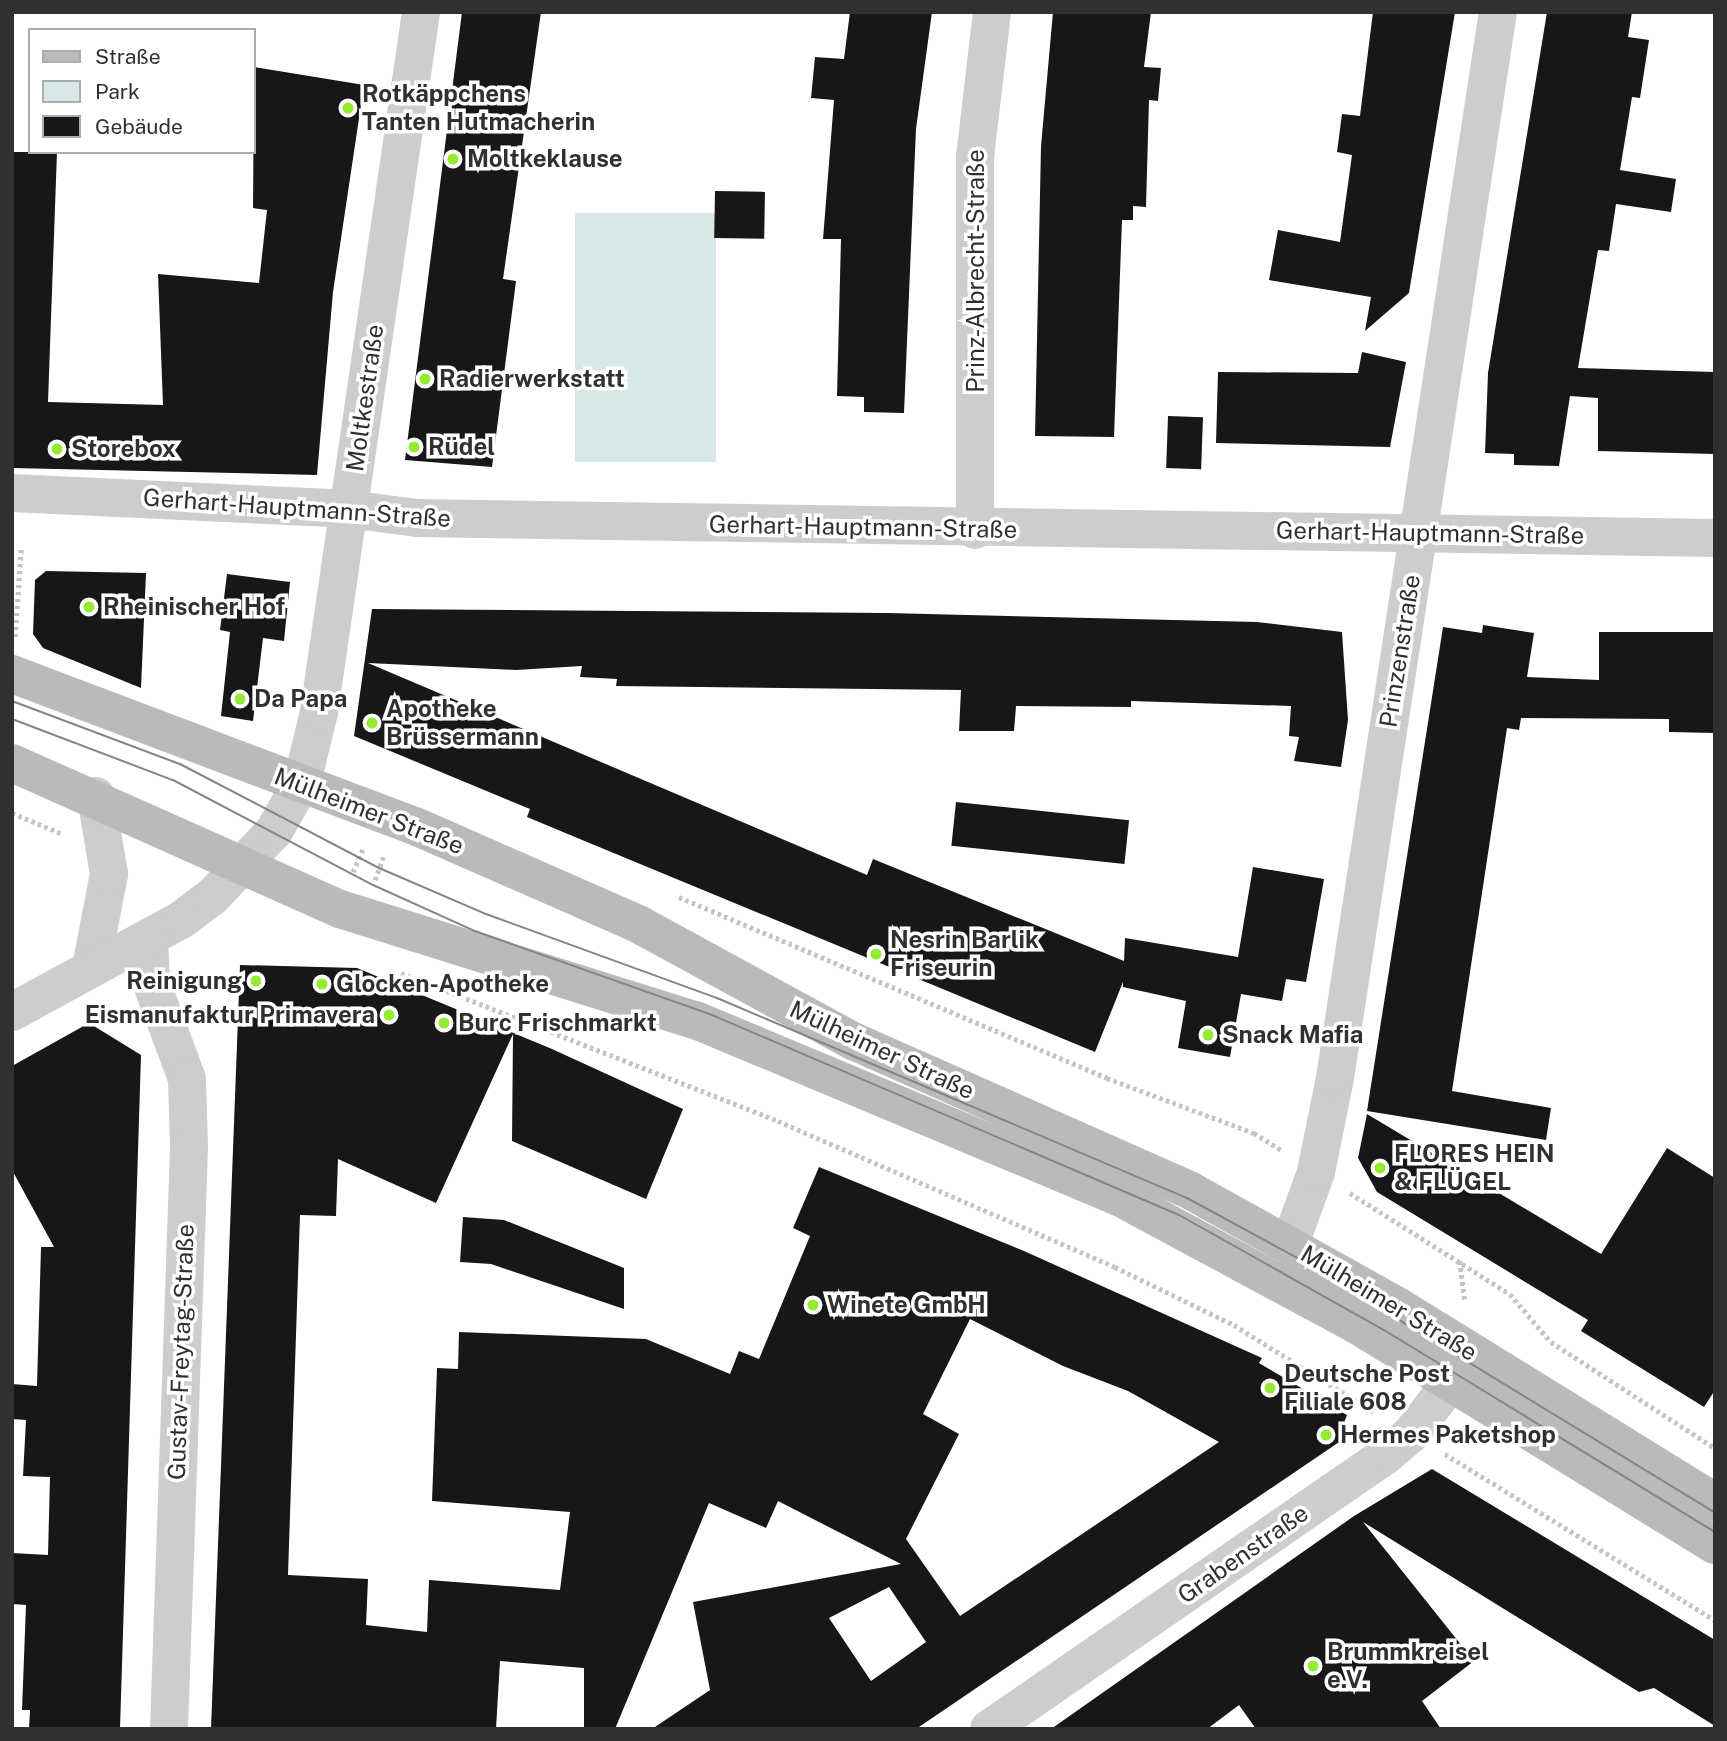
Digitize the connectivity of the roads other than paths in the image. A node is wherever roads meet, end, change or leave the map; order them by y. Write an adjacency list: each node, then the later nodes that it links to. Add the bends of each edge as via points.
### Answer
1 (421, 12): 5 (street, Moltkestraße)
2 (992, 12): 6 (street, Prinz-Albrecht-Straße, via 975,157)
3 (1498, 12): 7 (street, Prinzenstraße)
4 (12, 493): 5 (street, Gerhart-Hauptmann-Straße)
5 (348, 509): 6 (street, Gerhart-Hauptmann-Straße, via 417,518); 11 (street, Moltkestraße, via 320,712)
6 (975, 530): 7 (street, Gerhart-Hauptmann-Straße)
7 (1418, 532): 8 (street, Gerhart-Hauptmann-Straße); 16 (street, Prinzenstraße, via 1316,1172)
8 (1715, 538)
9 (13, 663): 11 (main road, Mülheimer Straße)
10 (12, 763): 12 (main road, Mülheimer Straße)
11 (302, 782): 13 (street, Moltkestraße, via 285,816); 16 (main road, Mülheimer Straße, via 640,925 853,1041 1080,1138)
12 (96, 796): 13 (main road, Mülheimer Straße); 14 (street)
13 (244, 867): 14 (street, Moltkestraße, via 192,913); 17 (main road, Mülheimer Straße, via 349,913 562,975 698,1021 999,1144)
14 (119, 953): 15 (street, Moltkestraße); 20 (street, Gustav-Freytag-Straße, via 151,982 187,1079 189,1148)
15 (12, 1012)
16 (1290, 1244): 17 (main road, Mülheimer Straße)
17 (1463, 1369): 18 (main road, Mülheimer Straße); 19 (main road, Mülheimer Straße); 21 (street, Grabenstraße, via 1412,1434)
18 (1715, 1502)
19 (1715, 1545)
20 (169, 1729)
21 (989, 1729)

